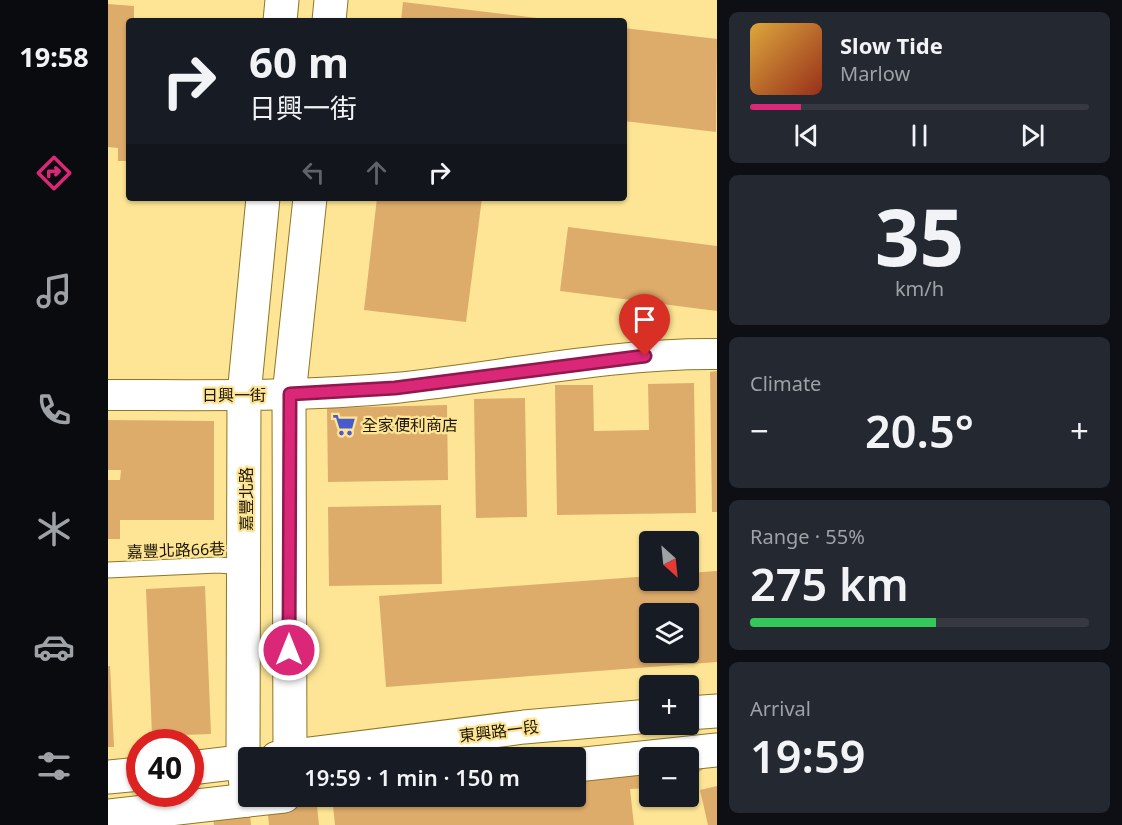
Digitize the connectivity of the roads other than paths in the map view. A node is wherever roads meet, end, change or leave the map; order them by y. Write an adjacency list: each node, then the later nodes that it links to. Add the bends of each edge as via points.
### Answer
1 (282, 0): 3 (street)
2 (331, 0): 4 (street)
3 (280, 18)
4 (329, 18)
5 (263, 201): 10 (street, 嘉豐北路)
6 (310, 201): 9 (street)
7 (717, 354): 9 (street, 日興一街, via 666,354 395,388)
8 (108, 394): 10 (street, 日興一街)
9 (290, 394): 10 (street, 日興一街); 17 (street)
10 (244, 395): 11 (street, 嘉豐北路)
11 (245, 567): 12 (lane, 嘉豐北路66巷); 16 (street, 嘉豐北路)
12 (108, 570)
13 (717, 711): 14 (street)
14 (699, 712)
15 (639, 717): 18 (street, 東興路一段)
16 (246, 747)
17 (286, 747)
18 (365, 747)
19 (717, 750): 21 (street)
20 (238, 762): 22 (street)
21 (586, 764)
22 (204, 766)
23 (126, 775): 24 (street)
24 (108, 777)
25 (238, 801): 26 (street)
26 (108, 816)

